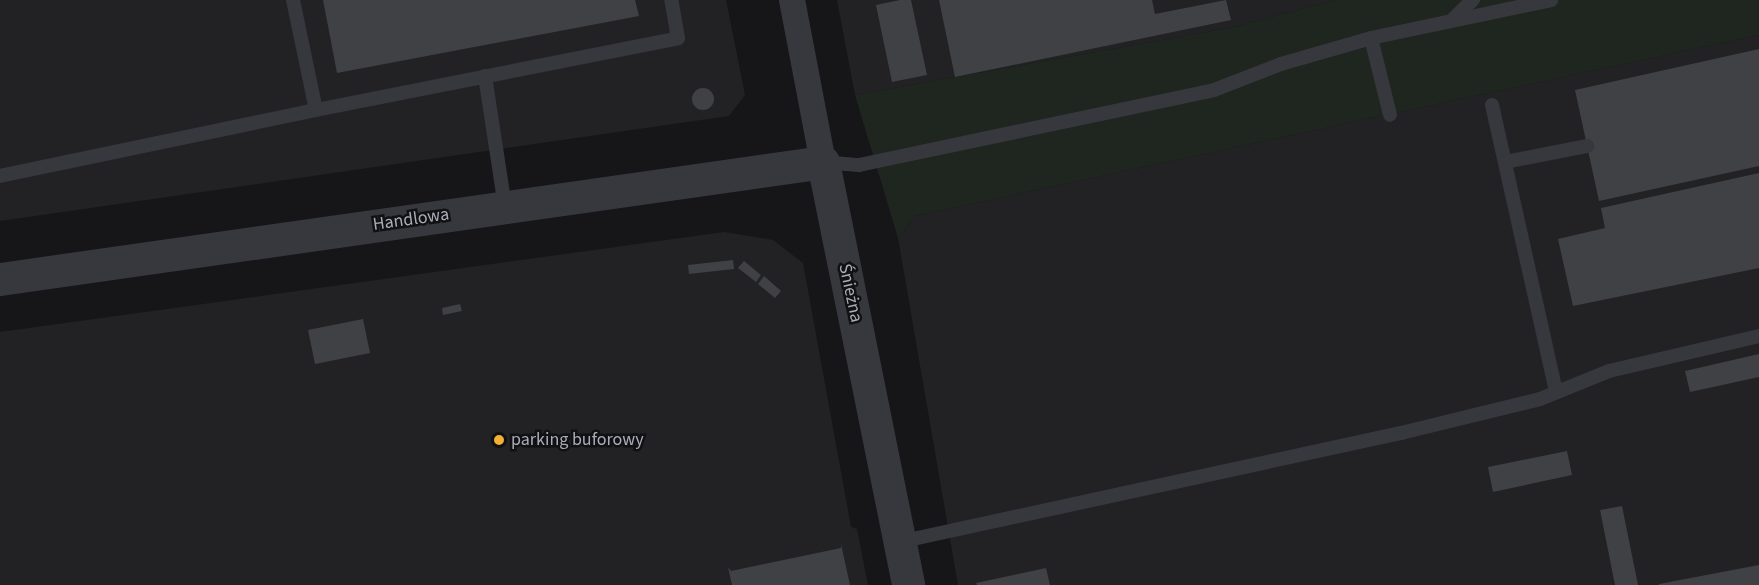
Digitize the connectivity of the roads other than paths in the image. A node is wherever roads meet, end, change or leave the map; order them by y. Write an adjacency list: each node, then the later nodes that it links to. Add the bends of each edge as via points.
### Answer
1 (293, 0): 10 (lane)
2 (671, 0): 8 (lane, via 678,38)
3 (792, 0): 13 (street, Śnieżna)
4 (1473, 0): 6 (lane)
5 (1551, 0): 6 (lane)
6 (1446, 24): 7 (lane)
7 (1371, 38): 11 (lane); 13 (lane, via 1204,92 859,165)
8 (485, 76): 10 (lane); 16 (lane)
9 (1492, 105): 14 (lane)
10 (316, 110): 15 (lane)
11 (1390, 115)
12 (1587, 146): 14 (lane)
13 (823, 162): 16 (street, Handlowa); 20 (street, Śnieżna)
14 (1505, 162): 19 (lane)
15 (0, 176)
16 (505, 207): 17 (street, Handlowa)
17 (0, 279)
18 (1759, 336): 19 (lane, via 1610,371)
19 (1557, 392): 20 (lane, via 1401,433)
20 (899, 542): 21 (street, Śnieżna)
21 (908, 585)

